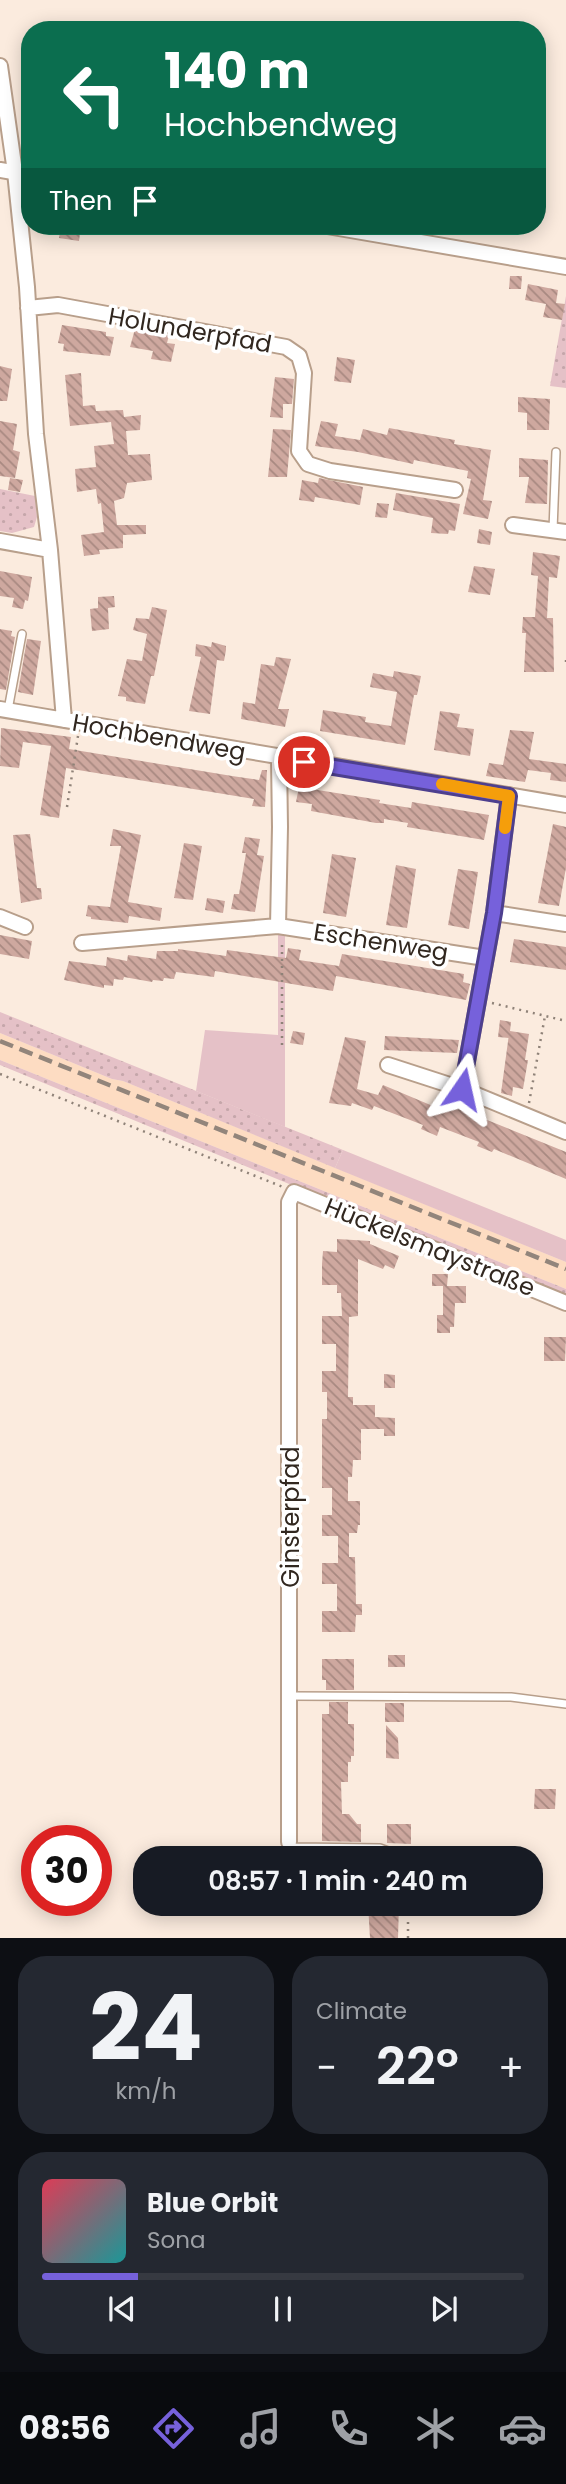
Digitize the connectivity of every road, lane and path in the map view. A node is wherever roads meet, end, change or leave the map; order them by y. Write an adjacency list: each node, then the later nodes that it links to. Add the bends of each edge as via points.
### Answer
1 (0, 66): 2 (street)
2 (15, 172): 3 (street)
3 (21, 232)
4 (21, 235): 7 (street)
5 (379, 235): 6 (street)
6 (566, 267)
7 (28, 301): 9 (street, Holunderpfad, via 286,347 299,356 304,373 299,451 308,464); 13 (street, via 36,434)
8 (556, 452): 11 (lane)
9 (455, 490)
10 (513, 525): 11 (street)
11 (560, 531)
12 (0, 541): 13 (street)
13 (50, 550): 16 (street)
14 (22, 634): 15 (lane)
15 (4, 710): 16 (street, Hochbendweg)
16 (64, 720): 17 (street, Hochbendweg)
17 (80, 723): 18 (street, Hochbendweg); 21 (path)
18 (279, 758): 19 (street, Hochbendweg); 25 (street, Eschenweg)
19 (509, 796): 20 (street, Hochbendweg); 22 (street)
20 (566, 805)
21 (67, 807)
22 (494, 913): 24 (street); 28 (street)
23 (0, 917): 26 (street)
24 (566, 924)
25 (278, 926): 27 (street, Eschenweg); 28 (street, Eschenweg); 32 (path, via 282,936)
26 (25, 927)
27 (82, 943)
28 (485, 958): 29 (street)
29 (478, 1000): 30 (path); 35 (street)
30 (545, 1016): 31 (path); 36 (path)
31 (566, 1021)
32 (282, 1045)
33 (388, 1065): 35 (street)
34 (0, 1074): 38 (path)
35 (462, 1089): 36 (street)
36 (527, 1116): 37 (street)
37 (566, 1132)
38 (294, 1192): 39 (street, Hückelsmaystraße); 40 (street, Ginsterpfad, via 289,1202)
39 (566, 1303)
40 (290, 1696): 41 (lane, via 511,1696); 42 (street, Ginsterpfad)
41 (566, 1704)
42 (289, 1842): 43 (lane)
43 (293, 1846)
44 (408, 1922): 45 (path)
45 (408, 1938)

